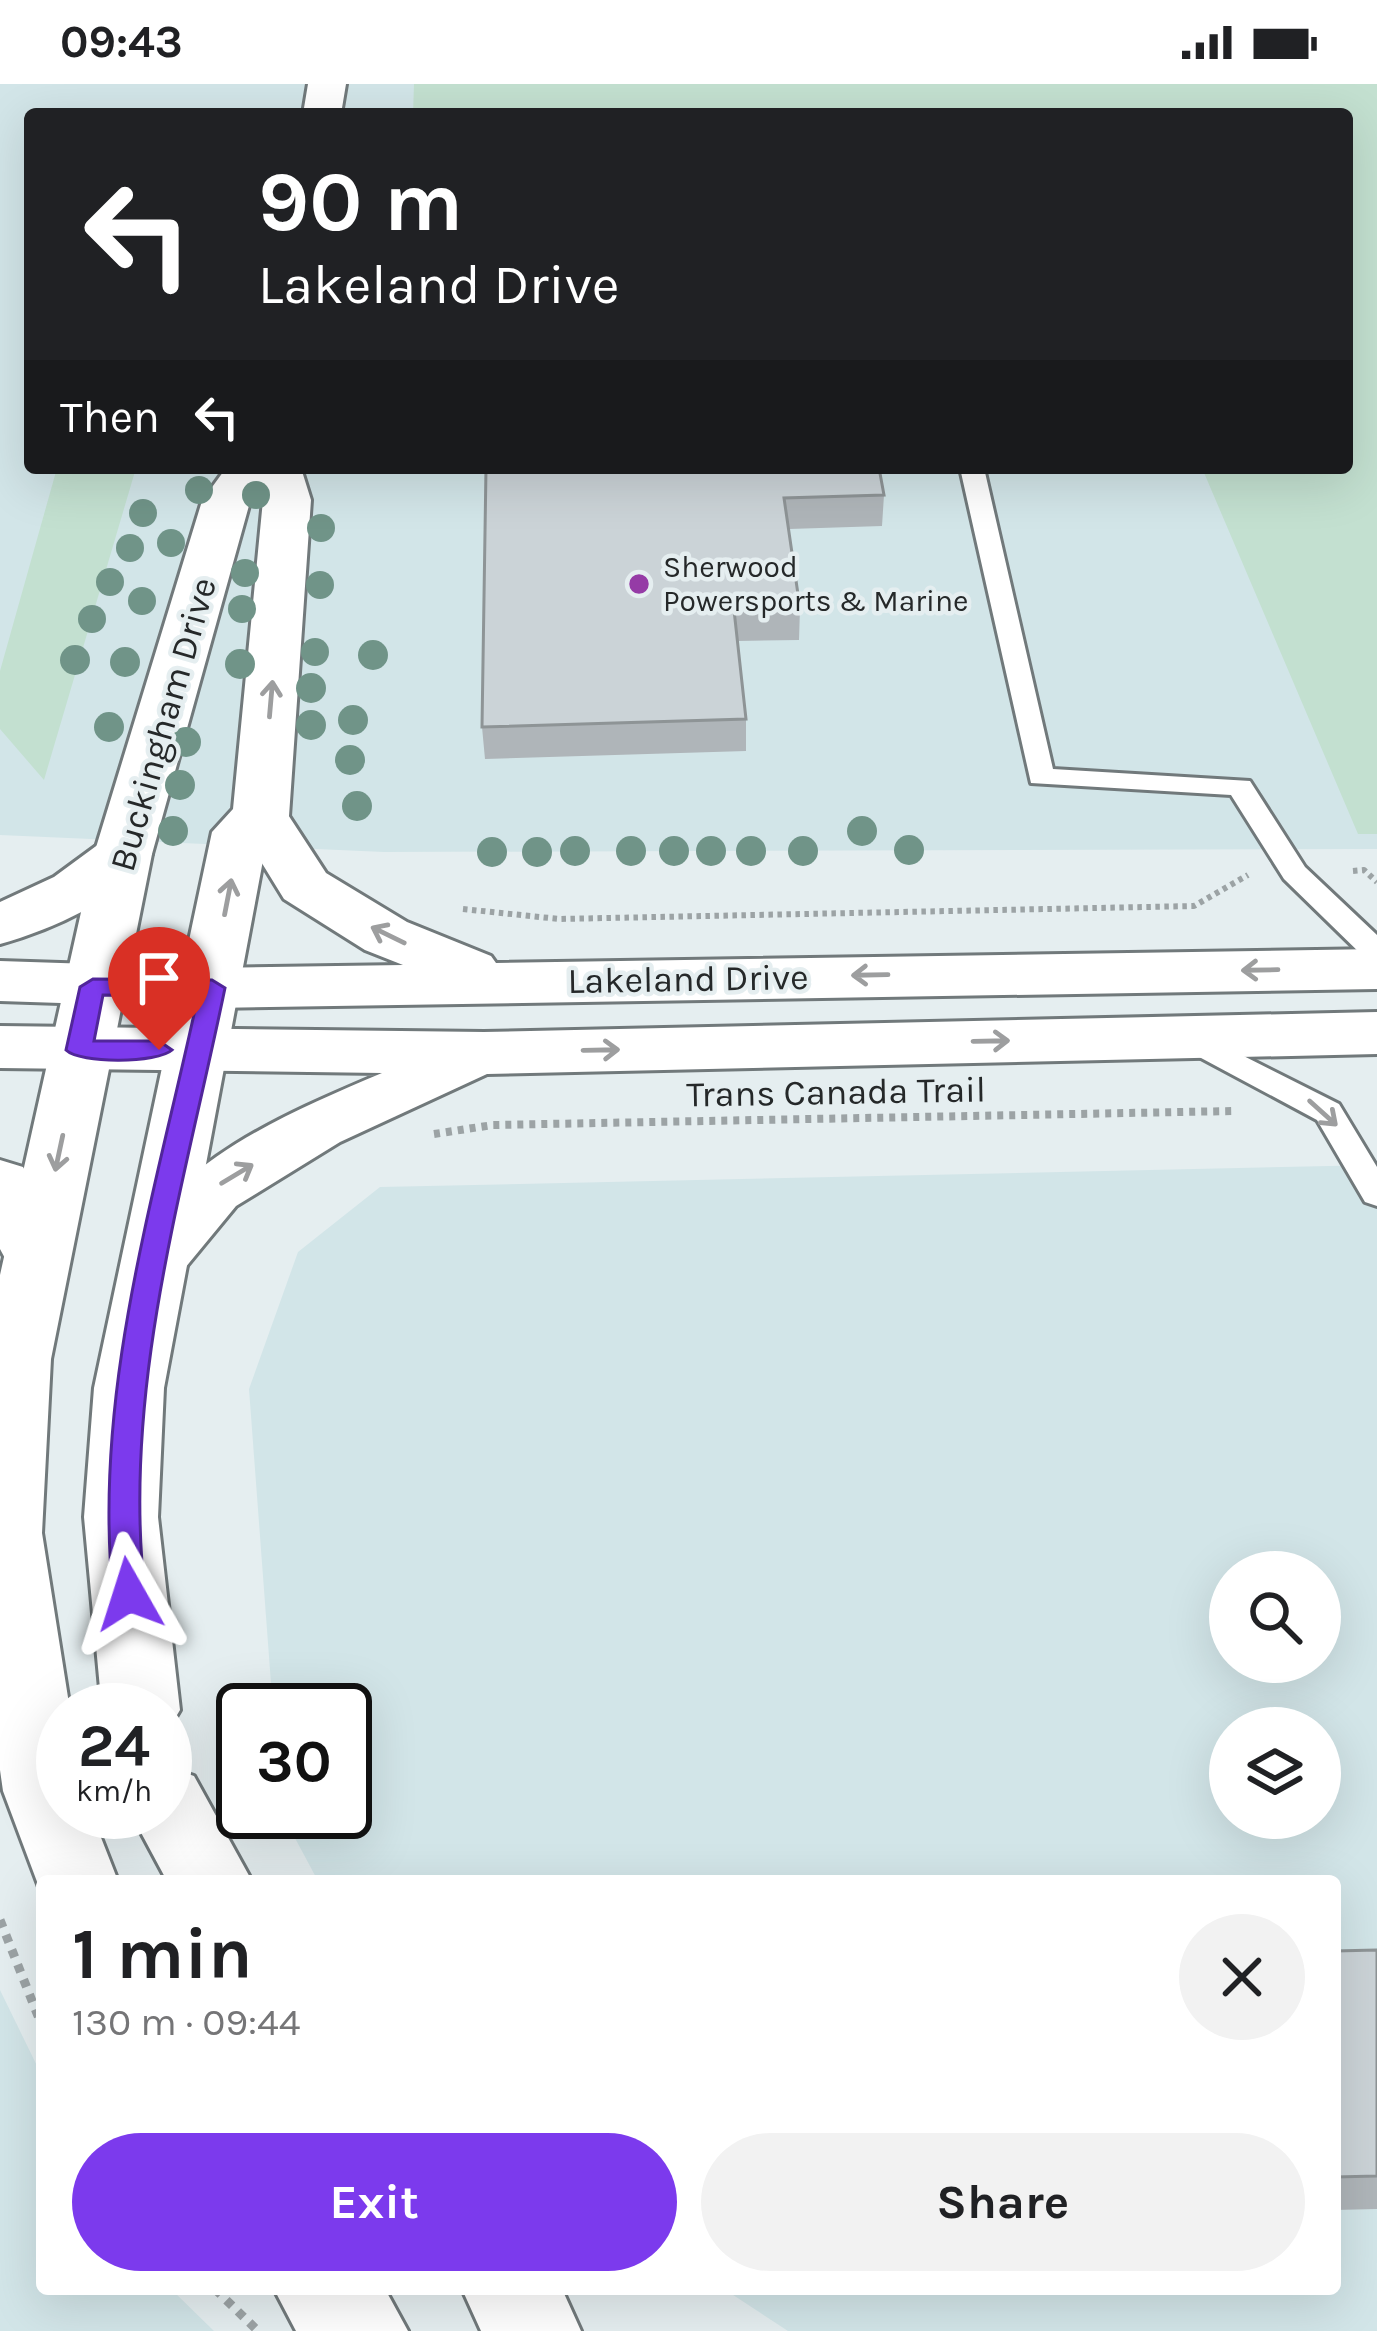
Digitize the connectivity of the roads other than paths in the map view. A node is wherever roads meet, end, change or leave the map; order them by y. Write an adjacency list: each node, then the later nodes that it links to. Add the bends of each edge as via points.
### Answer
1 (246, 474): 5 (street, Buckingham Drive, via 226,501)
2 (279, 474): 4 (street, one-way to 2, via 286,500)
3 (972, 474): 7 (lane, via 1041,777 1240,787 1294,873)
4 (261, 816): 9 (street, one-way to 4, via 386,936 305,886); 12 (street, one-way to 4, via 241,832)
5 (123, 854): 6 (street, via 75,890); 11 (street, Buckingham Drive)
6 (0, 925)
7 (1377, 952)
8 (1377, 969): 9 (street, Lakeland Drive, one-way to 9)
9 (496, 980): 12 (street, Lakeland Drive)
10 (0, 981): 11 (street, Lakeland Drive)
11 (93, 987): 12 (street, Lakeland Drive); 16 (street, Buckingham Drive)
12 (212, 988): 17 (street)
13 (1377, 1033): 14 (street, Lakeland Drive)
14 (1185, 1036): 18 (street, Lakeland Drive, one-way to 14); 20 (lane, one-way to 20, via 1328,1112)
15 (0, 1047): 16 (street, Lakeland Drive)
16 (79, 1050): 17 (street, Lakeland Drive); 21 (street, Buckingham Drive, one-way to 21)
17 (198, 1050): 18 (street, Lakeland Drive); 22 (street)
18 (484, 1053): 22 (street, one-way to 18, via 212,1189 317,1126)
19 (0, 1183): 21 (street)
20 (1377, 1193)
21 (38, 1256): 25 (street, Buckingham Drive, via 16,1359 5,1533 43,1791)
22 (156, 1257): 23 (street, via 129,1388 121,1517)
23 (138, 1683)
24 (187, 1839): 26 (street)
25 (75, 1875)
26 (208, 1875)
27 (326, 2295): 29 (street)
28 (512, 2295): 30 (street)
29 (361, 2331)
30 (534, 2331)

